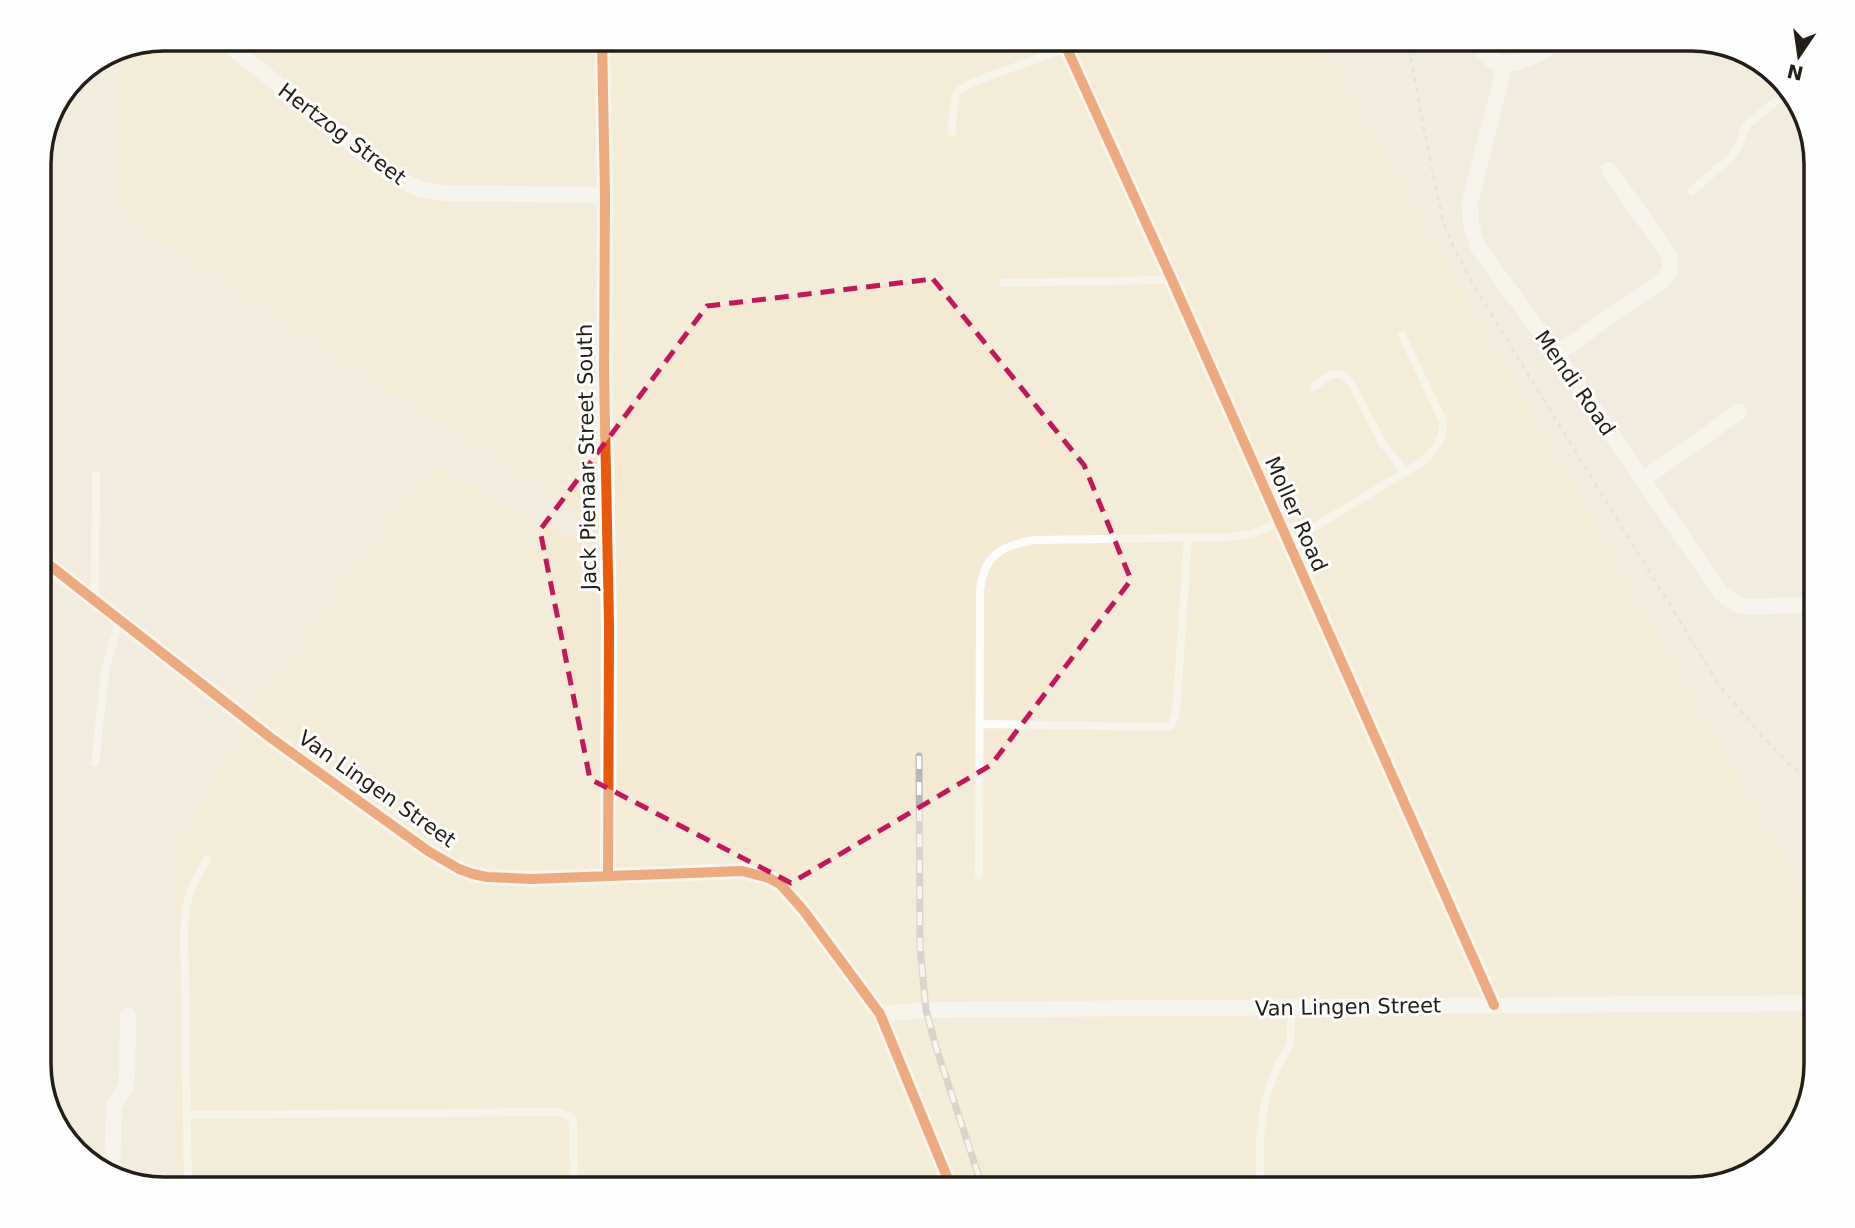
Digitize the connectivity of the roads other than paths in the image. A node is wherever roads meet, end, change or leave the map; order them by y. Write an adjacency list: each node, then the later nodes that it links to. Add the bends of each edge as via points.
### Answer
1 (236, 51): 12 (street, Hertzog Street, via 388,173 419,189)
2 (602, 51): 12 (street, Jack Pienaar Street South)
3 (1045, 51): 9 (lane, via 957,92)
4 (1068, 51): 13 (street, Moller Road)
5 (1483, 51): 7 (street)
6 (1541, 51): 7 (street)
7 (1505, 64): 16 (street, Mendi Road, via 1470,202 1471,225 1478,247)
8 (1782, 96): 11 (lane, via 1745,127 1731,157)
9 (952, 132)
10 (1609, 170): 16 (street, via 1670,256 1670,270 1663,281)
11 (1692, 191)
12 (605, 195): 32 (street, Jack Pienaar Street South)
13 (1172, 280): 14 (lane); 22 (street, Moller Road)
14 (1003, 283)
15 (1402, 335): 19 (lane, via 1444,430 1429,456)
16 (1556, 355): 21 (street, Mendi Road)
17 (1314, 387): 19 (lane, via 1332,374 1345,376 1382,442)
18 (1739, 412): 21 (street)
19 (1405, 472): 24 (lane)
20 (96, 475): 26 (lane)
21 (1642, 480): 27 (street, Mendi Road, via 1727,599 1746,607)
22 (1279, 523): 23 (lane, via 1242,536); 24 (street, Moller Road)
23 (1188, 538): 29 (lane, via 1035,540 1004,547 996,554 982,577); 29 (lane, via 1176,715 1171,724)
24 (1288, 543): 35 (street, Moller Road)
25 (51, 569): 26 (street, Van Lingen Street)
26 (95, 602): 28 (street, Van Lingen Street)
27 (1804, 606)
28 (119, 621): 30 (lane, via 105,671); 32 (street, Van Lingen Street, via 271,738 459,869 532,879)
29 (980, 724): 33 (lane)
30 (95, 763)
31 (207, 859): 39 (lane, via 186,906)
32 (608, 875): 37 (street, Van Lingen Street, via 742,871 769,878 804,911)
33 (979, 876)
34 (1804, 1003): 35 (street, Van Lingen Street)
35 (1494, 1005): 36 (street, Van Lingen Street)
36 (1292, 1008): 37 (street, Van Lingen Street); 44 (lane, via 1290,1044 1265,1100)
37 (880, 1014): 43 (street, Van Lingen Street)
38 (128, 1016): 40 (street, via 127,1077 114,1106)
39 (187, 1115): 41 (lane); 42 (lane, via 565,1113 573,1121)
40 (112, 1165)
41 (188, 1177)
42 (574, 1177)
43 (947, 1177)
44 (1260, 1177)

